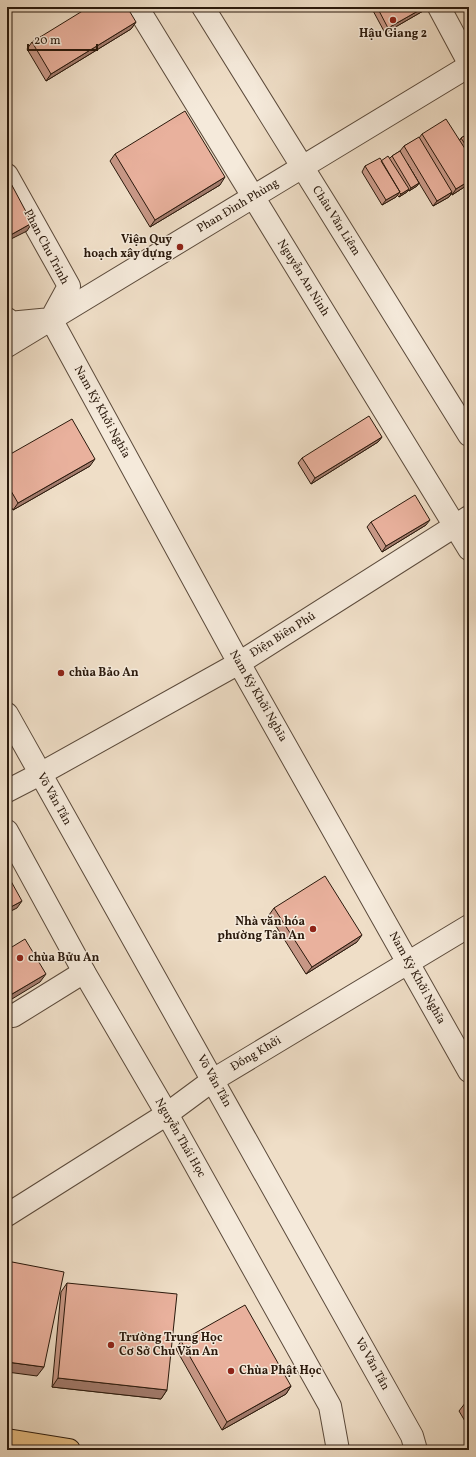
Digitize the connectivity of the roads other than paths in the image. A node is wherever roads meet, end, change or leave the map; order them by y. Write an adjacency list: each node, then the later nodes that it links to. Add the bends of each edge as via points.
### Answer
1 (137, 7): 7 (street, Nguyễn An Ninh)
2 (438, 7): 4 (street)
3 (208, 8): 5 (street, Châu Văn Liêm)
4 (469, 64): 5 (street, Phan Đình Phùng)
5 (302, 167): 7 (street, Phan Đình Phùng); 11 (street, Châu Văn Liêm)
6 (7, 174): 9 (street, Phan Chu Trinh, via 69,286)
7 (253, 197): 9 (street, Phan Đình Phùng); 12 (street, Nguyễn An Ninh)
8 (7, 319): 9 (street, via 9,323)
9 (52, 319): 10 (street, Phan Đình Phùng); 14 (street, Nam Kỳ Khởi Nghĩa)
10 (7, 346)
11 (469, 435)
12 (462, 521): 13 (street, Nguyễn An Ninh); 14 (street, Điện Biên Phủ)
13 (469, 549)
14 (238, 663): 16 (street, Điện Biên Phủ); 20 (street, Nam Kỳ Khởi Nghĩa)
15 (7, 714): 16 (street, Võ Văn Tần)
16 (40, 774): 17 (street, Điện Biên Phủ); 24 (street, Võ Văn Tần)
17 (7, 791)
18 (7, 831): 21 (street, Nguyễn Thái Học)
19 (469, 926): 20 (street, Đồng Khởi)
20 (408, 963): 23 (street, Nam Kỳ Khởi Nghĩa); 24 (street, Đồng Khởi)
21 (84, 972): 22 (street); 25 (street, Nguyễn Thái Học)
22 (13, 1016)
23 (469, 1071)
24 (213, 1080): 25 (street, Đồng Khởi); 30 (street, Võ Văn Tần, via 412,1436)
25 (167, 1114): 26 (street, Đồng Khởi); 29 (street, Nguyễn Thái Học, via 330,1406)
26 (7, 1215)
27 (7, 1440): 28 (main road)
28 (69, 1450)
29 (338, 1450)
30 (416, 1450)

